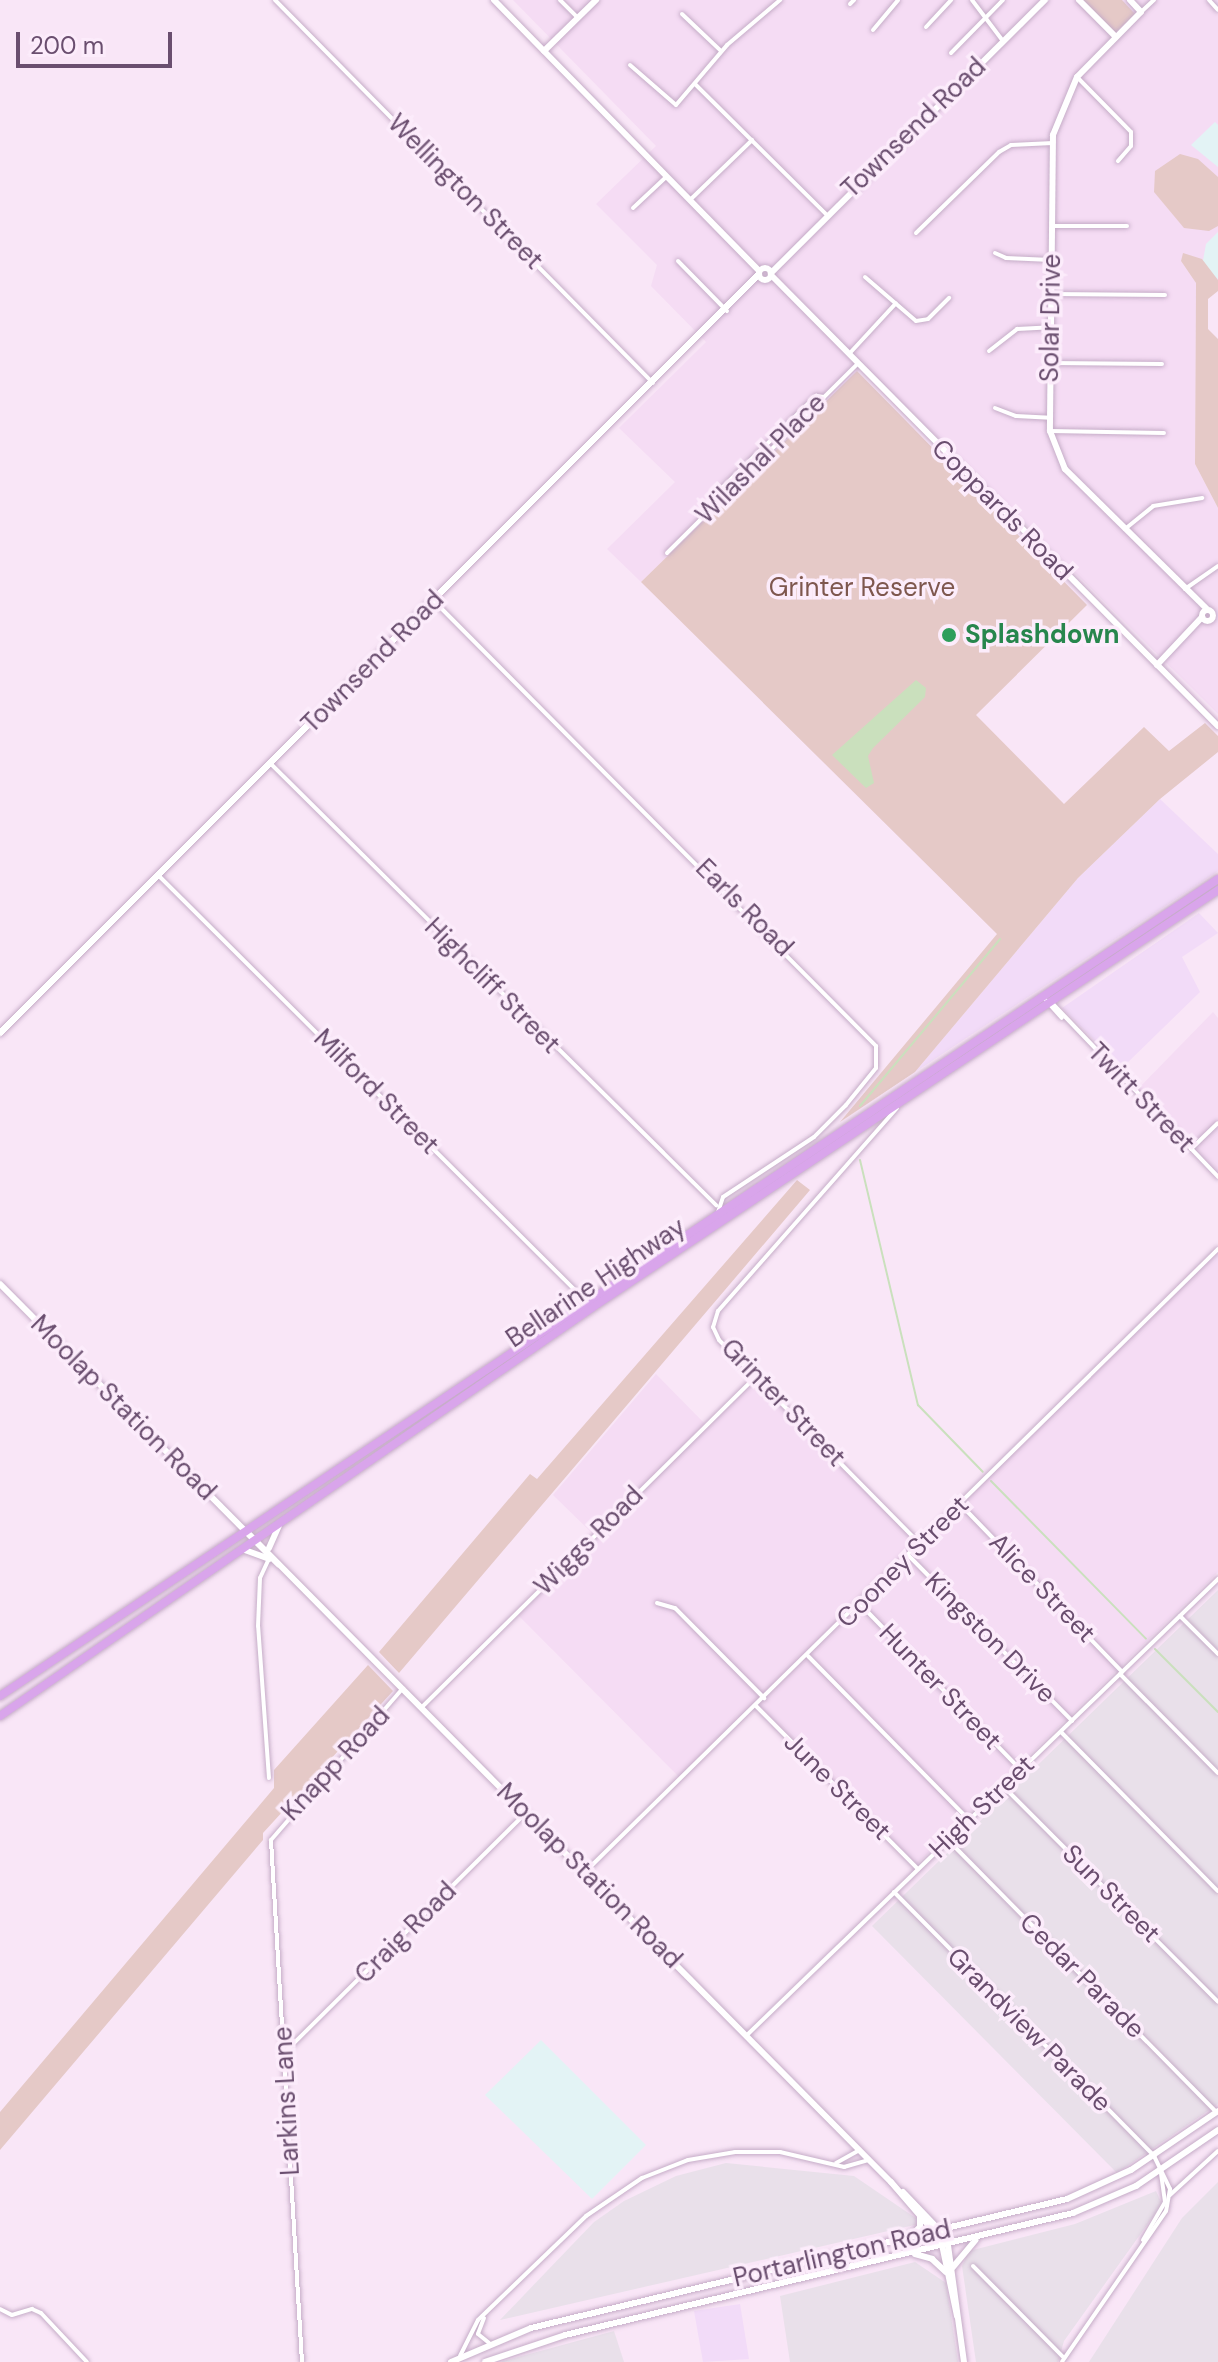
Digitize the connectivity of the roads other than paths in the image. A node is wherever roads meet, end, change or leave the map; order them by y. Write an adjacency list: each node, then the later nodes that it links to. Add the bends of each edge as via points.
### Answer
1 (275, 0): 56 (street, Wellington Street)
2 (494, 0): 24 (street, Coppards Road)
3 (560, 0): 18 (street)
4 (596, 0): 18 (street)
5 (780, 0): 25 (street)
6 (898, 0): 21 (street)
7 (951, 0): 20 (street)
8 (972, 0): 19 (street)
9 (1003, 0): 19 (street)
10 (1045, 0): 23 (street, Townsend Road)
11 (1079, 0): 22 (street)
12 (1130, 0): 16 (street)
13 (1154, 0): 16 (street)
14 (1209, 0): 15 (street)
15 (1218, 10)
16 (1141, 12): 22 (street, Solar Drive)
17 (682, 14): 25 (street)
18 (578, 18): 24 (street)
19 (982, 20): 23 (street); 26 (street)
20 (926, 27)
21 (873, 30)
22 (1116, 37): 28 (street, Solar Drive)
23 (1003, 41): 36 (street, Townsend Road)
24 (544, 51): 33 (street, Coppards Road)
25 (721, 51): 29 (street)
26 (951, 53)
27 (630, 65): 29 (street, via 672,106)
28 (1077, 77): 31 (street, Solar Drive, via 1059,112); 32 (street, via 1131,132 1131,146)
29 (695, 84): 30 (street)
30 (752, 140): 34 (street); 36 (street)
31 (1053, 143): 37 (street, Solar Drive); 39 (street, via 1011,145 999,152)
32 (1118, 161)
33 (668, 175): 34 (street, Coppards Road); 35 (street)
34 (691, 199): 43 (street, Coppards Road)
35 (633, 208)
36 (826, 214): 43 (street, Townsend Road)
37 (1052, 226): 38 (street); 41 (street, Solar Drive)
38 (1127, 226)
39 (916, 233)
40 (995, 253): 41 (street)
41 (1051, 260): 45 (street, Solar Drive)
42 (678, 261): 49 (street)
43 (765, 273): 49 (street, Townsend Road); 52 (street, Coppards Road)
44 (865, 277): 48 (street)
45 (1051, 294): 46 (street); 50 (street, Solar Drive)
46 (1165, 295)
47 (949, 298): 48 (street, via 920,322)
48 (896, 303): 52 (street)
49 (727, 311): 56 (street, Townsend Road)
50 (1051, 327): 51 (street, via 1017,329); 53 (street, Solar Drive)
51 (989, 351)
52 (847, 355): 55 (street, Coppards Road)
53 (1050, 363): 54 (street); 58 (street, Solar Drive)
54 (1162, 364)
55 (856, 365): 63 (street, Wilashal Place); 68 (street, Coppards Road)
56 (654, 383): 66 (street, Townsend Road)
57 (995, 408): 58 (street, via 1016,416)
58 (1050, 418): 59 (street, Solar Drive)
59 (1050, 431): 60 (street); 62 (street, Solar Drive, via 1065,469)
60 (1164, 433)
61 (1202, 498): 62 (street, via 1153,506)
62 (1125, 529): 65 (street, Solar Drive)
63 (667, 553)
64 (1218, 566): 65 (street)
65 (1185, 589): 67 (street, Solar Drive)
66 (435, 602): 70 (street, Townsend Road); 83 (street, Earls Road, via 876,1046 879,1061 871,1076 832,1120)
67 (1209, 617): 68 (street)
68 (1157, 665): 69 (street, Coppards Road)
69 (1218, 726)
70 (271, 764): 71 (street, Townsend Road); 83 (street, Highcliff Street)
71 (159, 876): 75 (street, Townsend Road); 86 (street, Milford Street)
72 (1218, 879): 74 (highway, Bellarine Highway)
73 (1218, 890): 74 (highway, Bellarine Highway)
74 (1047, 1002): 76 (highway, Bellarine Highway); 77 (highway, Bellarine Highway); 81 (street, Twitt Street)
75 (0, 1033)
76 (902, 1102): 79 (highway, Bellarine Highway); 80 (street, Grinter Street)
77 (877, 1108): 79 (highway); 83 (highway, Bellarine Highway)
78 (1218, 1123): 81 (street)
79 (869, 1124): 80 (street, Grinter Street); 83 (highway, Bellarine Highway)
80 (863, 1145): 87 (street, Grinter Street, via 715,1317 716,1336)
81 (1191, 1149): 82 (street, Twitt Street)
82 (1218, 1177)
83 (719, 1213): 86 (highway, Bellarine Highway)
84 (1218, 1249): 88 (street, Cooney Street)
85 (0, 1284): 90 (street, Moolap Station Road)
86 (590, 1304): 89 (highway, Bellarine Highway); 90 (highway, Bellarine Highway)
87 (756, 1376): 92 (street, Grinter Street); 107 (street, Wiggs Road)
88 (961, 1505): 92 (street, Cooney Street); 102 (street, Alice Street)
89 (281, 1523): 91 (highway, Bellarine Highway); 95 (street, via 270,1539)
90 (246, 1531): 91 (street, Moolap Station Road); 104 (highway, Bellarine Highway)
91 (256, 1540): 93 (highway, Bellarine Highway); 95 (street, Moolap Station Road)
92 (921, 1545): 94 (street, Cooney Street)
93 (242, 1549): 95 (street); 108 (highway, Bellarine Highway)
94 (909, 1556): 98 (street, Cooney Street); 109 (street, Kingston Drive)
95 (272, 1557): 103 (street, Moolap Station Road); 113 (street, via 260,1578 258,1619)
96 (1218, 1579): 99 (street, High Street)
97 (657, 1603): 105 (street, via 675,1608)
98 (860, 1604): 101 (street, Cooney Street); 111 (street, Hunter Street)
99 (1180, 1616): 100 (street); 102 (street, High Street)
100 (1218, 1654)
101 (807, 1656): 105 (street, Cooney Street); 116 (street)
102 (1121, 1673): 109 (street, High Street); 112 (street, Alice Street)
103 (403, 1688): 107 (street, Moolap Station Road); 117 (street, Knapp Road)
104 (0, 1696)
105 (764, 1698): 106 (street, Cooney Street)
106 (756, 1706): 119 (street, June Street); 120 (street, Cooney Street)
107 (422, 1707): 115 (street, Moolap Station Road)
108 (0, 1716)
109 (1072, 1721): 110 (street, High Street)
110 (1061, 1732): 111 (street, High Street); 121 (street)
111 (1021, 1770): 114 (street, High Street)
112 (1218, 1773)
113 (269, 1778)
114 (1004, 1787): 116 (street, High Street); 123 (street, Sun Street)
115 (526, 1813): 120 (street, Moolap Station Road); 125 (street, Craig Road)
116 (969, 1820): 118 (street, High Street)
117 (271, 1840): 125 (street, Larkins Lane)
118 (948, 1840): 119 (street, High Street); 126 (street, Cedar Parade)
119 (918, 1869): 122 (street, High Street)
120 (585, 1872): 124 (street, Moolap Station Road)
121 (1218, 1891)
122 (894, 1892): 124 (street, High Street); 130 (street, Grandview Parade)
123 (1218, 2002)
124 (747, 2035): 128 (street, Moolap Station Road)
125 (285, 2052): 152 (street, Larkins Lane)
126 (1217, 2112): 130 (street, Portarlington Road)
127 (1218, 2130): 133 (street, Portarlington Road)
128 (859, 2149): 131 (street, Moolap Station Road); 132 (street)
129 (1218, 2151): 135 (street)
130 (1154, 2156): 133 (street, Grandview Parade); 137 (street, Portarlington Road, via 1067,2199)
131 (869, 2160): 132 (street, via 848,2167); 134 (street, Moolap Station Road)
132 (834, 2164): 146 (street, via 780,2152 735,2152 657,2171 586,2216)
133 (1161, 2170): 135 (street, Grandview Parade); 138 (street, Portarlington Road, via 1084,2209)
134 (891, 2182): 136 (street, Moolap Station Road); 137 (street, Moolap Station Road)
135 (1169, 2195): 150 (street)
136 (918, 2213): 137 (street, Moolap Station Road); 139 (street, via 920,2227)
137 (940, 2231): 139 (street, Portarlington Road); 140 (street)
138 (983, 2237): 140 (street, Portarlington Road); 143 (street, via 966,2247)
139 (906, 2239): 148 (street, Portarlington Road, via 531,2328)
140 (946, 2246): 141 (street, Portarlington Road); 143 (street); 144 (street)
141 (911, 2254): 144 (street, via 932,2259); 154 (street, Portarlington Road, via 565,2335)
142 (973, 2266): 150 (street)
143 (952, 2268): 147 (street)
144 (948, 2275): 147 (street)
145 (2, 2311): 151 (street, via 41,2313)
146 (488, 2312): 148 (street, via 478,2329); 149 (street, via 474,2326)
147 (957, 2316): 155 (street)
148 (489, 2343): 149 (street, Portarlington Road)
149 (459, 2357): 153 (street, Portarlington Road)
150 (1063, 2360)
151 (87, 2362)
152 (302, 2362)
153 (451, 2362)
154 (485, 2362)
155 (964, 2362)

